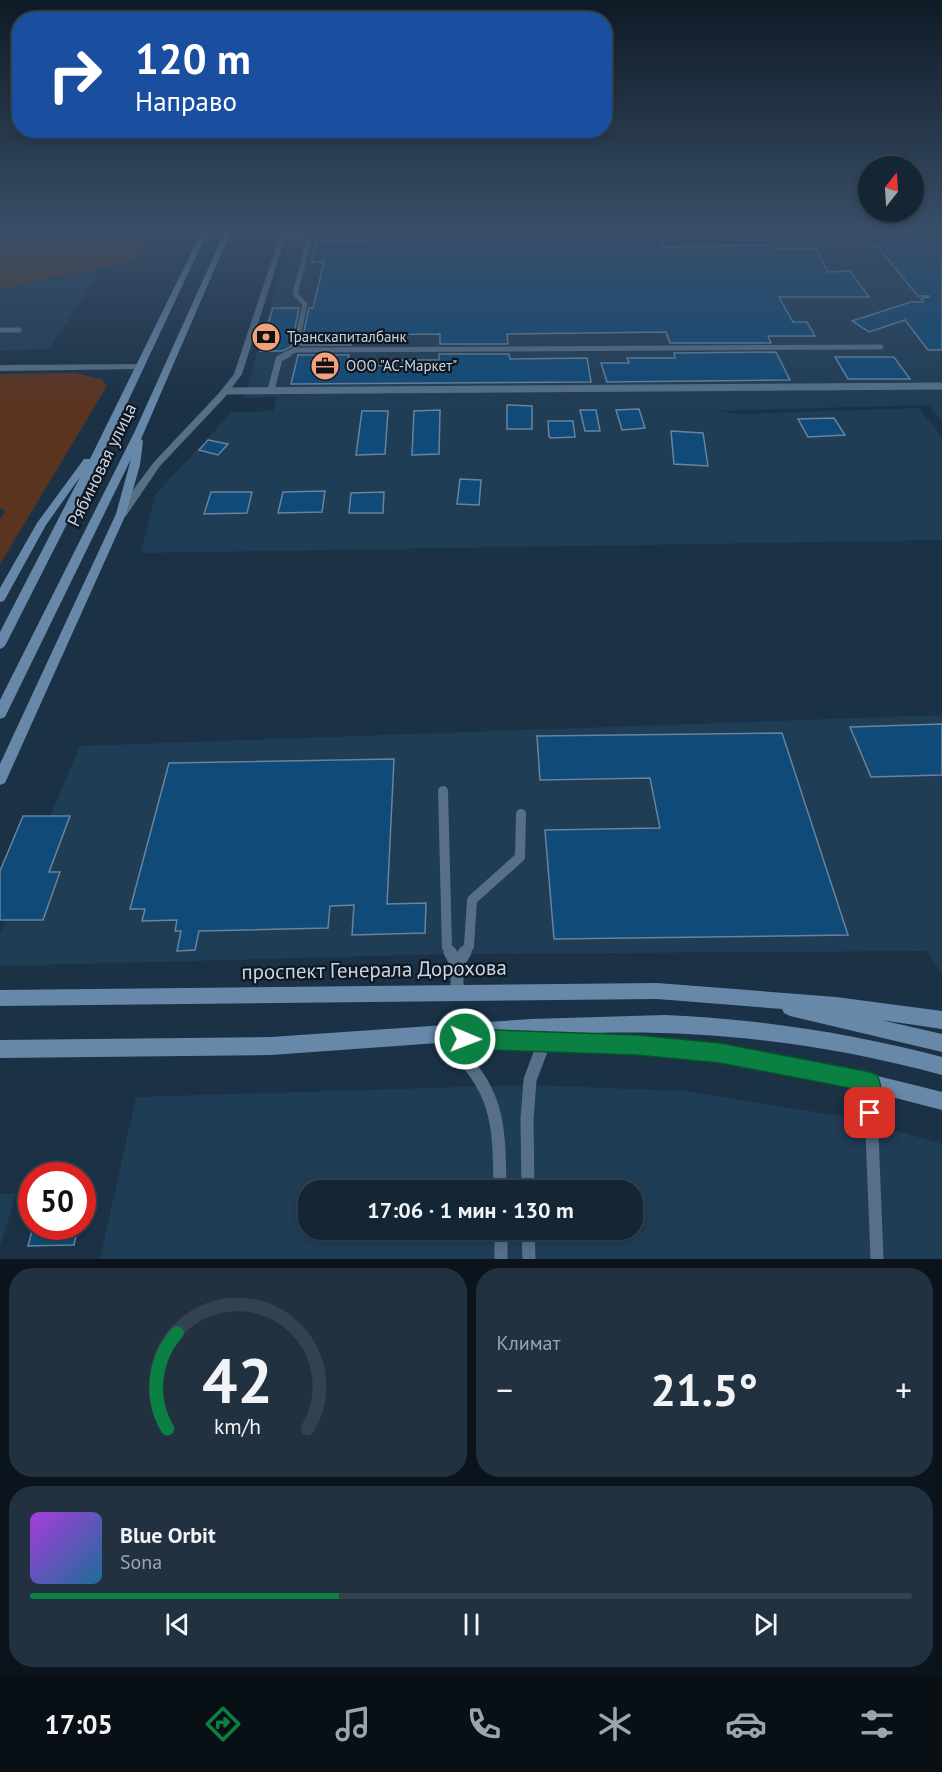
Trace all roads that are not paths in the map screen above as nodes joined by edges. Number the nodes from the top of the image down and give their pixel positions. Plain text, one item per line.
1 (178, 288) edge
2 (202, 288) edge
3 (266, 288) edge
4 (297, 288) edge
5 (0, 330) edge
6 (19, 330) dead end
7 (881, 347) dead end
8 (295, 350) junction
9 (140, 367) junction
10 (0, 368) edge
11 (942, 386) edge
12 (271, 390) junction
13 (226, 391) junction
14 (140, 431) junction
15 (108, 433) junction
16 (121, 514) junction
17 (0, 598) edge
18 (0, 644) edge
19 (1, 711) edge
20 (0, 779) edge
21 (443, 791) dead end
22 (521, 814) dead end
23 (457, 965) junction
24 (456, 991) junction
25 (748, 997) junction
26 (0, 998) edge
27 (942, 1020) edge
28 (395, 1038) junction
29 (445, 1038) junction
30 (545, 1040) junction
31 (942, 1043) edge
32 (0, 1048) edge
33 (942, 1066) edge
34 (870, 1082) junction
35 (942, 1101) edge
36 (500, 1180) edge
37 (528, 1180) edge
38 (501, 1240) edge
39 (528, 1240) edge
40 (501, 1259) edge
41 (529, 1259) edge
42 (877, 1259) edge

1 - 9 main road, Рябиновая улица
2 - 14 main road, Рябиновая улица
3 - 13 street
4 - 8 lane
5 - 6 lane
7 - 8 lane
8 - 12 lane
9 - 10 street
9 - 15 main road, Рябиновая улица
11 - 12 lane
12 - 13 lane
13 - 16 street
14 - 16 main road
14 - 19 main road, Рябиновая улица
15 - 17 main road
15 - 18 main road, Рябиновая улица
16 - 20 main road
21 - 23 lane
22 - 23 lane
23 - 24 lane
24 - 25 main road, проспект Генерала Дорохова
24 - 26 main road, проспект Генерала Дорохова
25 - 27 main road, проспект Генерала Дорохова
25 - 31 main road, проспект Генерала Дорохова
28 - 29 main road
28 - 32 main road
28 - 33 main road
29 - 30 main road
29 - 36 lane
30 - 34 main road
30 - 37 lane
34 - 35 main road
34 - 42 lane
38 - 40 lane
39 - 41 lane

